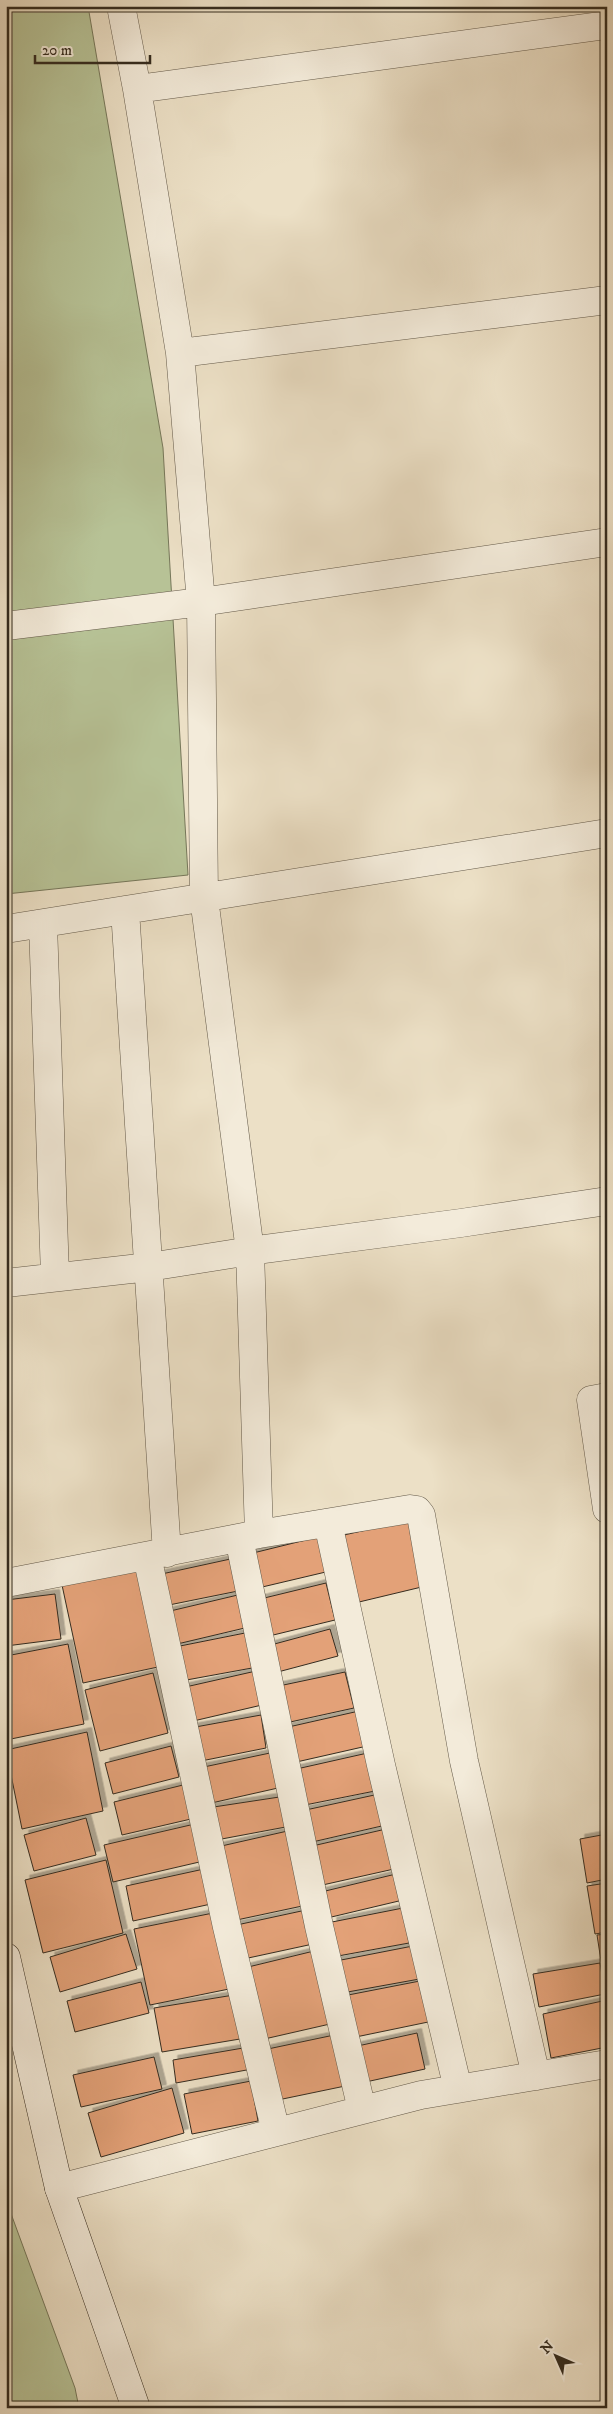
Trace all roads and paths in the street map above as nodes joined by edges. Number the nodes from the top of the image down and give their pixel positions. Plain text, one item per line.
1 (121, 6) edge
2 (607, 25) edge
3 (137, 89) junction
4 (607, 300) edge
5 (180, 353) junction
6 (607, 542) edge
7 (201, 602) junction
8 (6, 626) edge
9 (607, 833) edge
10 (204, 898) junction
11 (125, 910) junction
12 (42, 924) junction
13 (6, 930) edge
14 (607, 1201) edge
15 (250, 1251) junction
16 (149, 1267) junction
17 (55, 1276) junction
18 (6, 1282) edge
19 (607, 1397) edge
20 (607, 1509) edge
21 (328, 1523) junction
22 (249, 1536) junction
23 (157, 1554) junction
24 (6, 1582) edge
25 (6, 1957) edge
26 (607, 2064) edge
27 (536, 2076) junction
28 (458, 2089) junction
29 (362, 2110) junction
30 (276, 2132) junction
31 (59, 2188) junction
32 (136, 2408) edge

1 - 3 street
2 - 3 street
3 - 5 street
4 - 5 street
5 - 7 street
6 - 7 street
7 - 8 street
7 - 10 street
9 - 10 street
10 - 11 street
10 - 15 street
11 - 12 street
11 - 16 street
12 - 13 street
12 - 17 street
14 - 15 street
15 - 16 street
15 - 22 street
16 - 17 street
16 - 23 street
17 - 18 street
19 - 20 street
21 - 22 street
21 - 27 street
21 - 28 street
22 - 23 street
22 - 29 street
23 - 24 street
23 - 30 street
25 - 31 street
26 - 27 street
27 - 28 street
28 - 29 street
29 - 30 street
30 - 31 street
31 - 32 street

